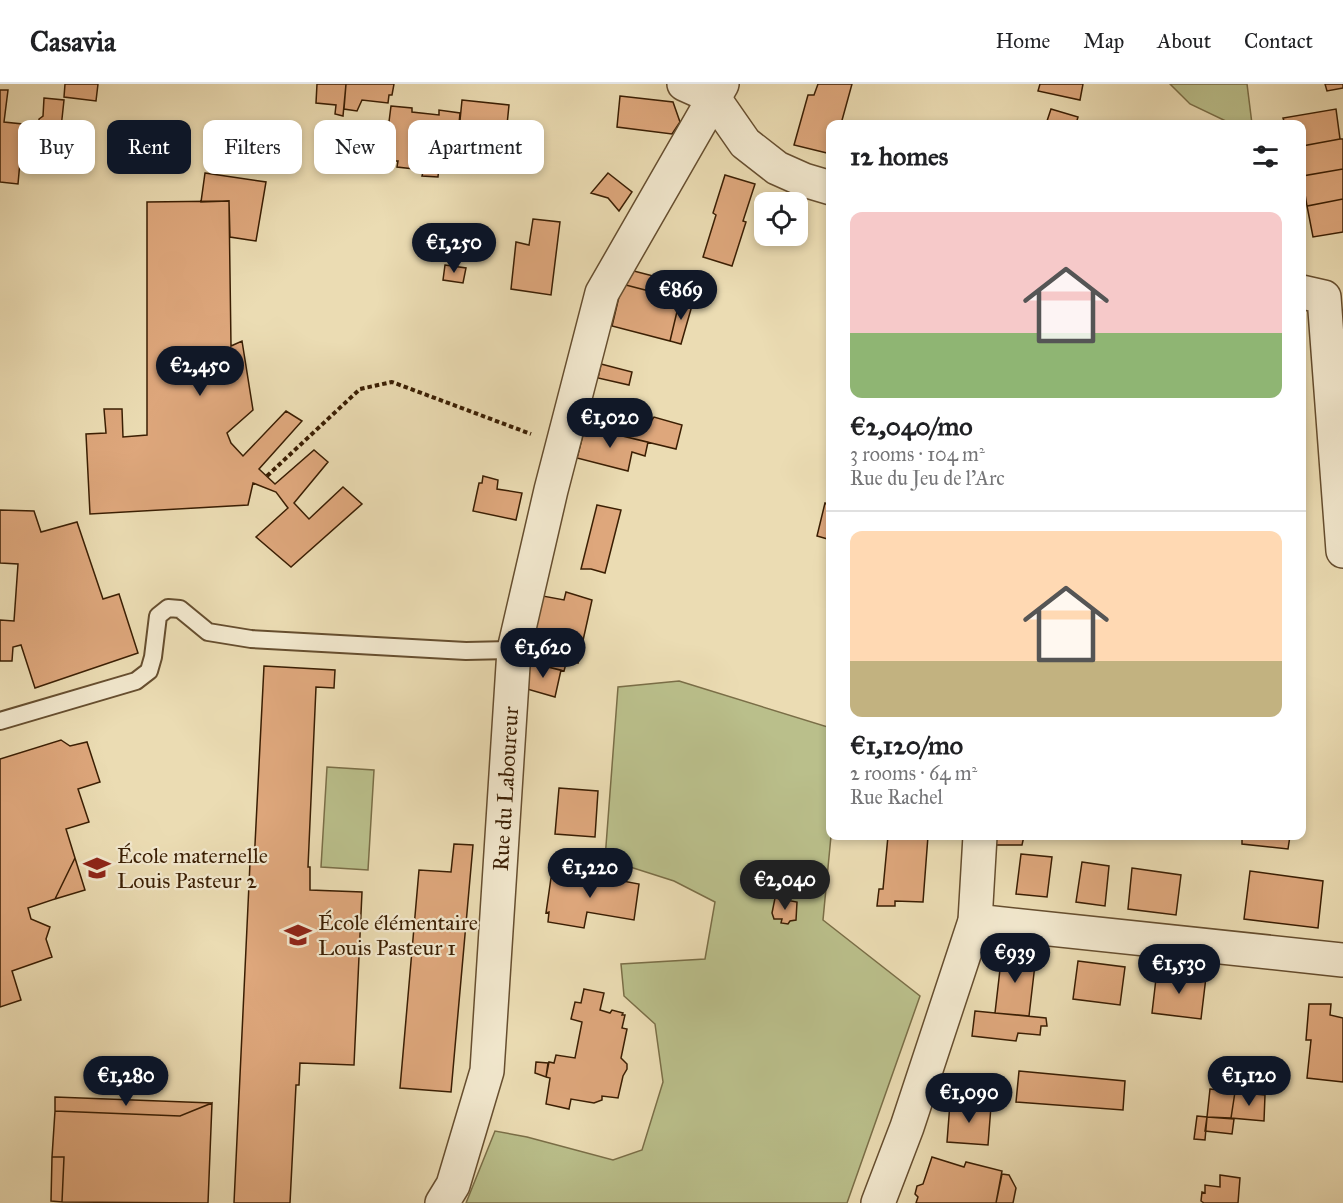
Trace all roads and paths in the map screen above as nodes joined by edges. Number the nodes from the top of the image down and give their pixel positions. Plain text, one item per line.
1 (706, 88) edge
2 (826, 187) edge
3 (1313, 295) edge
4 (563, 444) junction
5 (267, 476) dead end
6 (1343, 551) edge
7 (514, 651) junction
8 (0, 721) edge
9 (980, 840) edge
10 (975, 921) junction
11 (1343, 960) edge
12 (442, 1203) edge
13 (878, 1203) edge

1 - 2 street
1 - 4 street, Rue du Laboureur
3 - 6 street
4 - 5 path
4 - 7 street, Rue du Laboureur
7 - 8 lane
7 - 12 street, Rue du Laboureur
9 - 10 street
10 - 11 street
10 - 13 street

